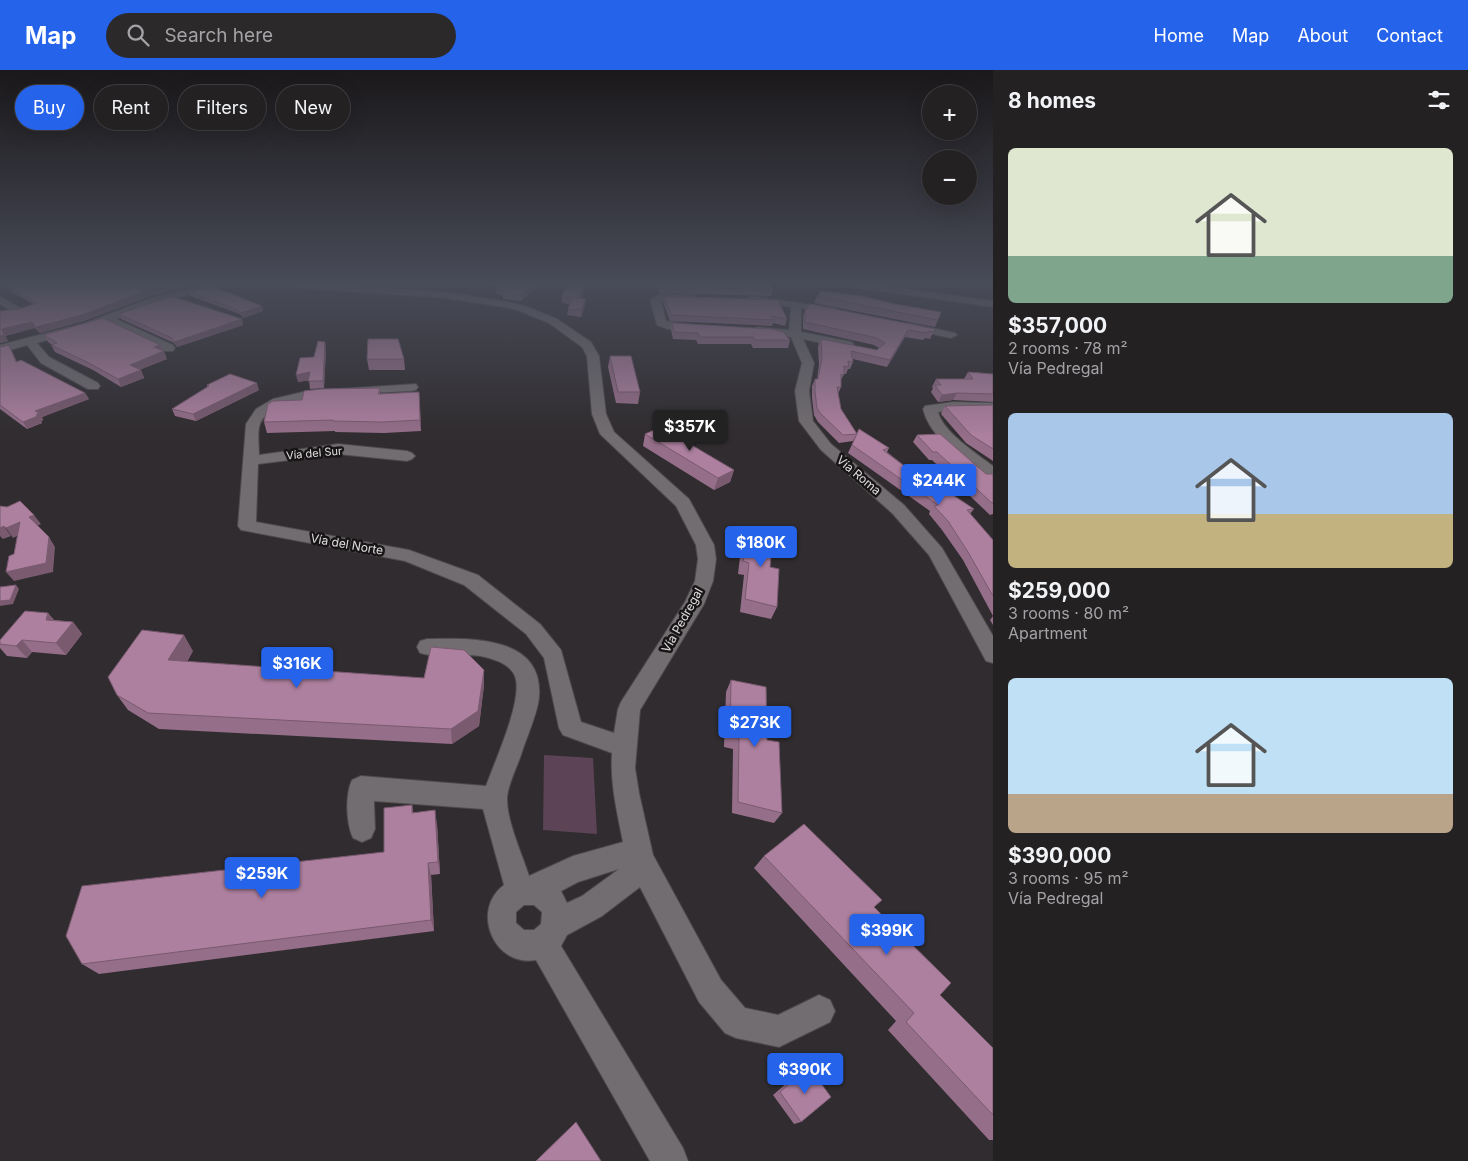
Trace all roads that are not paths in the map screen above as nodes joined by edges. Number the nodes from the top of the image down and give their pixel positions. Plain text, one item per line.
1 (54, 335) edge
2 (141, 335) edge
3 (572, 335) edge
4 (795, 335) edge
5 (799, 335) edge
6 (30, 342) junction
7 (856, 347) edge
8 (169, 348) dead end
9 (0, 349) edge
10 (93, 386) dead end
11 (411, 387) dead end
12 (993, 408) edge
13 (407, 456) dead end
14 (252, 460) junction
15 (993, 474) edge
16 (427, 647) dead end
17 (993, 655) edge
18 (624, 747) junction
19 (494, 798) junction
20 (362, 829) dead end
21 (640, 859) junction
22 (527, 891) junction
23 (549, 934) junction
24 (819, 1011) dead end
25 (670, 1161) edge

1 - 6 street
2 - 8 street
3 - 18 street, Vía Pedregal
4 - 17 street, Vía Roma
5 - 7 street
6 - 9 street
6 - 10 street
11 - 14 street, Vía del Norte
12 - 15 street
13 - 14 street, Vía del Sur
14 - 18 street, Vía del Norte
16 - 19 street
18 - 21 street, Vía Pedregal
19 - 20 street
19 - 22 street
21 - 22 street
21 - 23 street
21 - 24 street, Vía Pedregal
22 - 23 street
22 - 23 street
23 - 25 street

